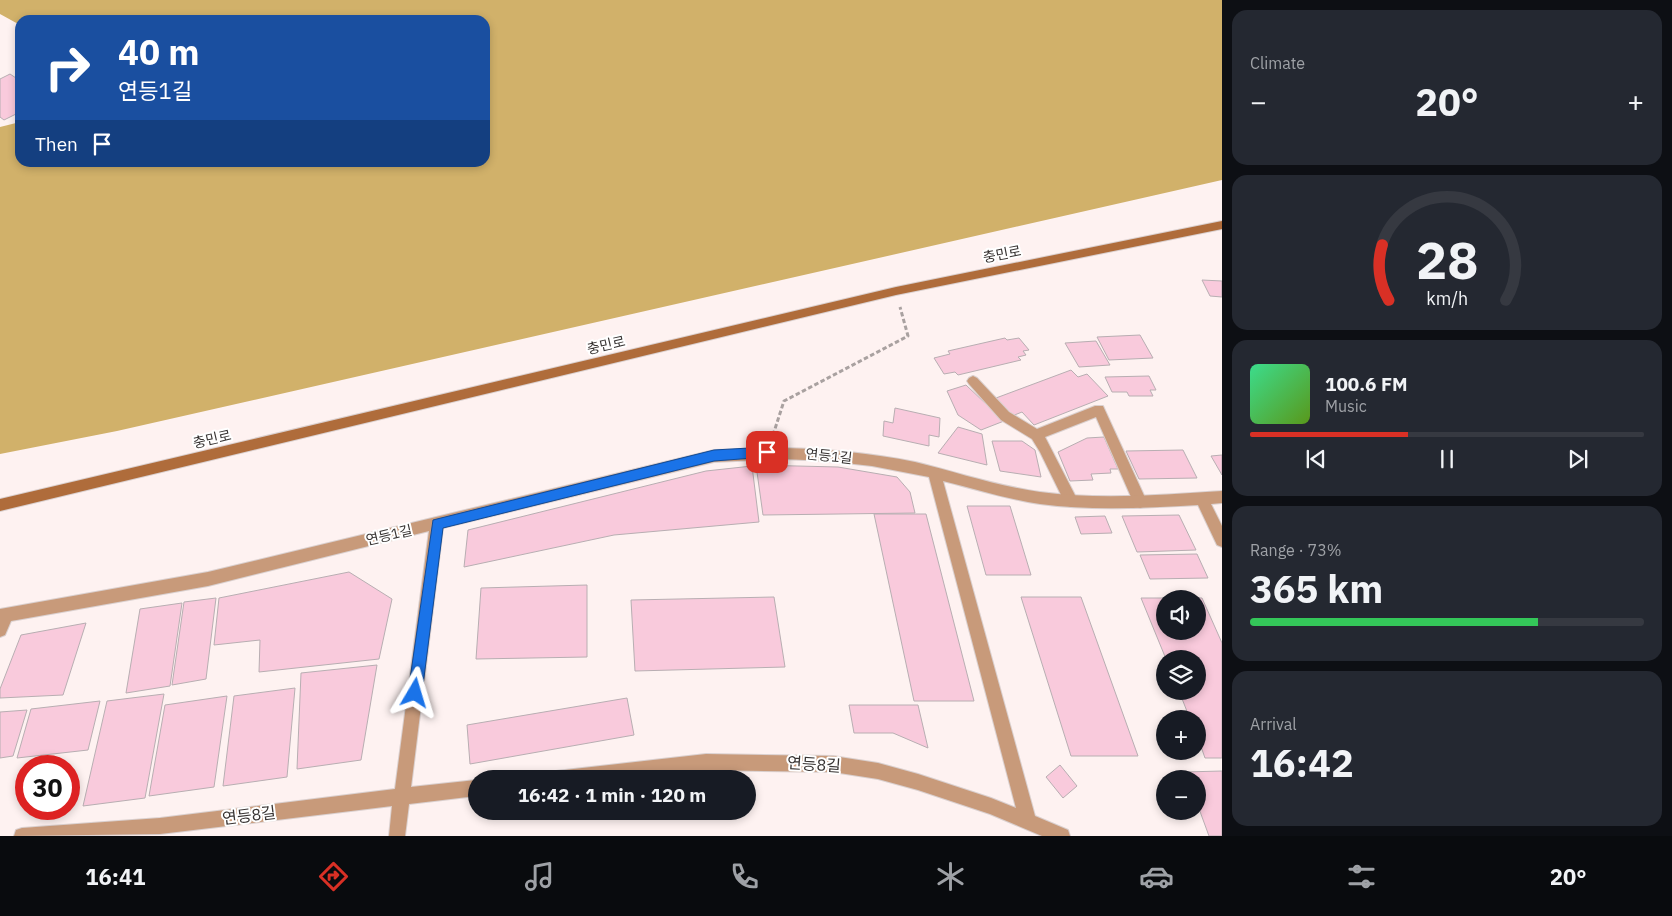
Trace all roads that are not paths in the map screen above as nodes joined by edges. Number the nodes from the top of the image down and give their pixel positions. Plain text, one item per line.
1 (1222, 224) edge
2 (973, 381) dead end
3 (1036, 435) junction
4 (934, 473) junction
5 (1222, 497) edge
6 (1202, 498) junction
7 (1072, 501) junction
8 (1140, 502) junction
9 (0, 505) edge
10 (437, 524) junction
11 (1222, 541) edge
12 (3, 615) edge
13 (0, 630) edge
14 (635, 770) edge
15 (468, 789) edge
16 (402, 796) junction
17 (1028, 821) junction
18 (22, 836) edge
19 (397, 836) edge
20 (1062, 836) edge

1 - 9 street, 충민로
2 - 3 street
3 - 7 street
3 - 8 street
4 - 7 street, 연등1길
4 - 10 street, 연등1길
4 - 17 street
5 - 6 street, 연등1길
6 - 8 street, 연등1길
6 - 11 street
7 - 8 street, 연등1길
10 - 12 street, 연등1길
10 - 16 street
12 - 13 street
14 - 17 street, 연등8길
15 - 16 street, 연등8길
16 - 18 street, 연등8길
16 - 19 street
17 - 20 street, 연등8길

